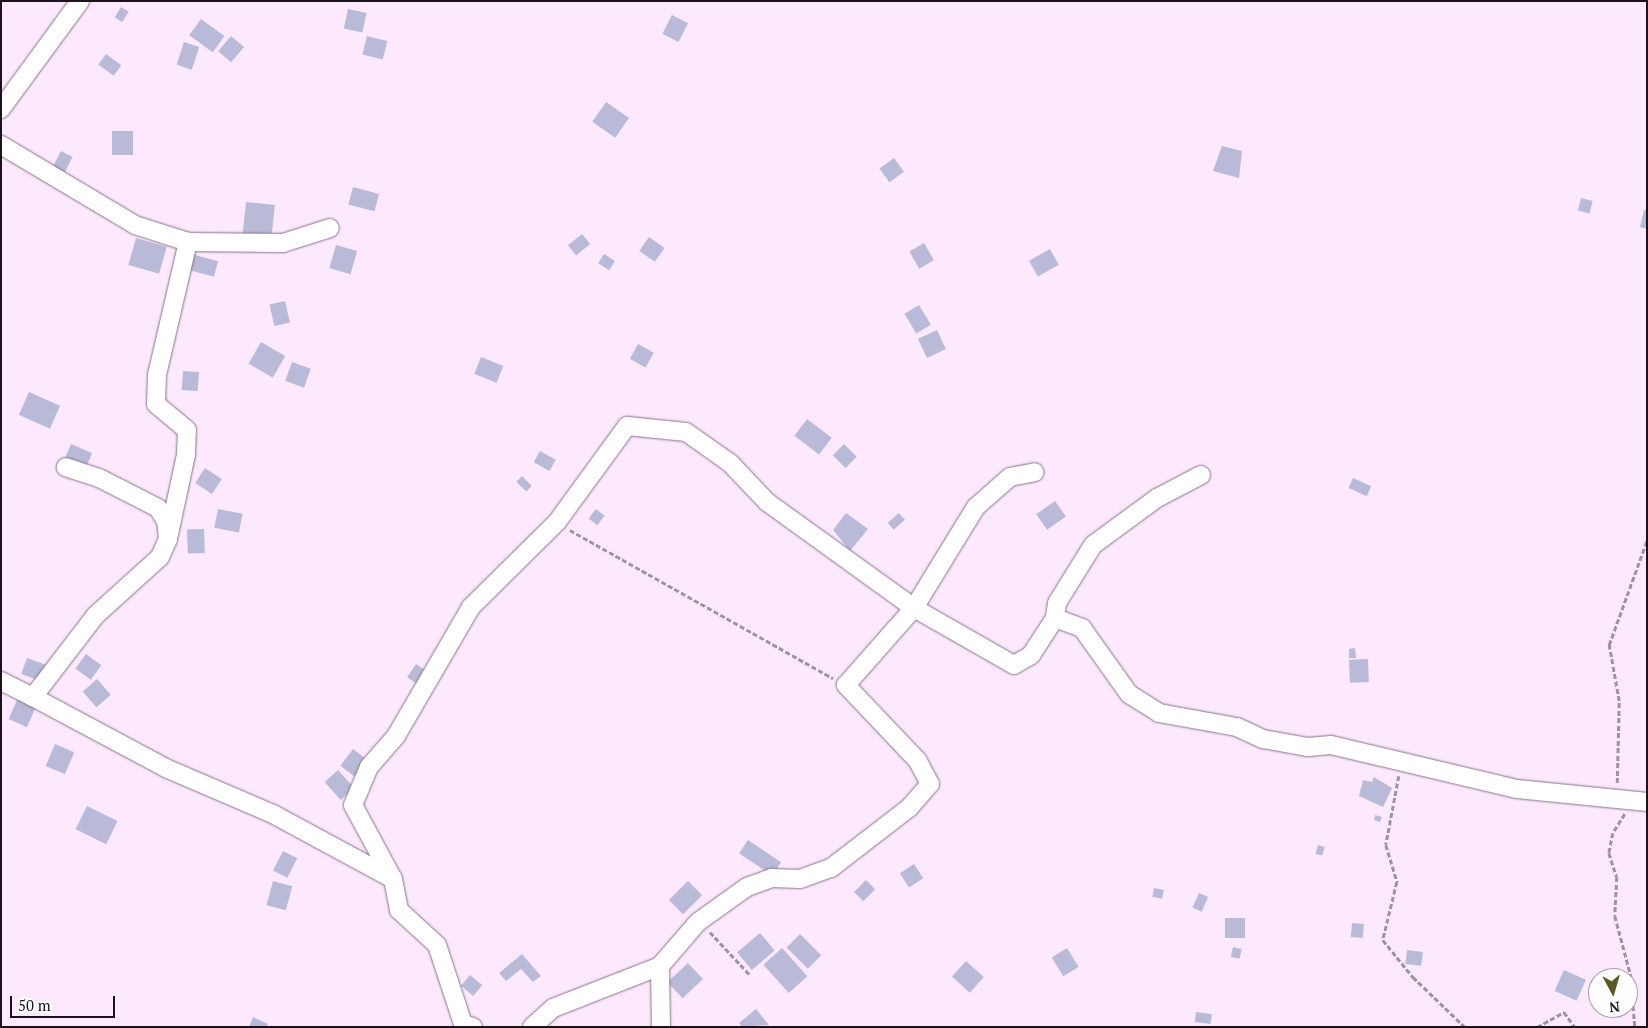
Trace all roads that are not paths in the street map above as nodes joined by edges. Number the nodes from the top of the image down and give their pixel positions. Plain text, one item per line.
1 (80, 1) edge
2 (1, 109) edge
3 (1, 145) edge
4 (330, 228) dead end
5 (188, 242) junction
6 (66, 467) dead end
7 (1035, 472) dead end
8 (1201, 475) dead end
9 (168, 539) junction
10 (914, 608) junction
11 (1055, 618) junction
12 (1, 681) edge
13 (33, 697) junction
14 (1647, 802) edge
15 (393, 879) junction
16 (660, 966) junction
17 (466, 1026) edge
18 (532, 1027) edge
19 (661, 1027) edge

1 - 2 street
3 - 5 street
4 - 5 street
5 - 9 street
6 - 9 street
7 - 10 street
8 - 11 street
9 - 13 street
10 - 11 street
10 - 15 street
10 - 16 street
11 - 14 street
12 - 13 street
13 - 15 street
15 - 17 street
16 - 18 street
16 - 19 street

